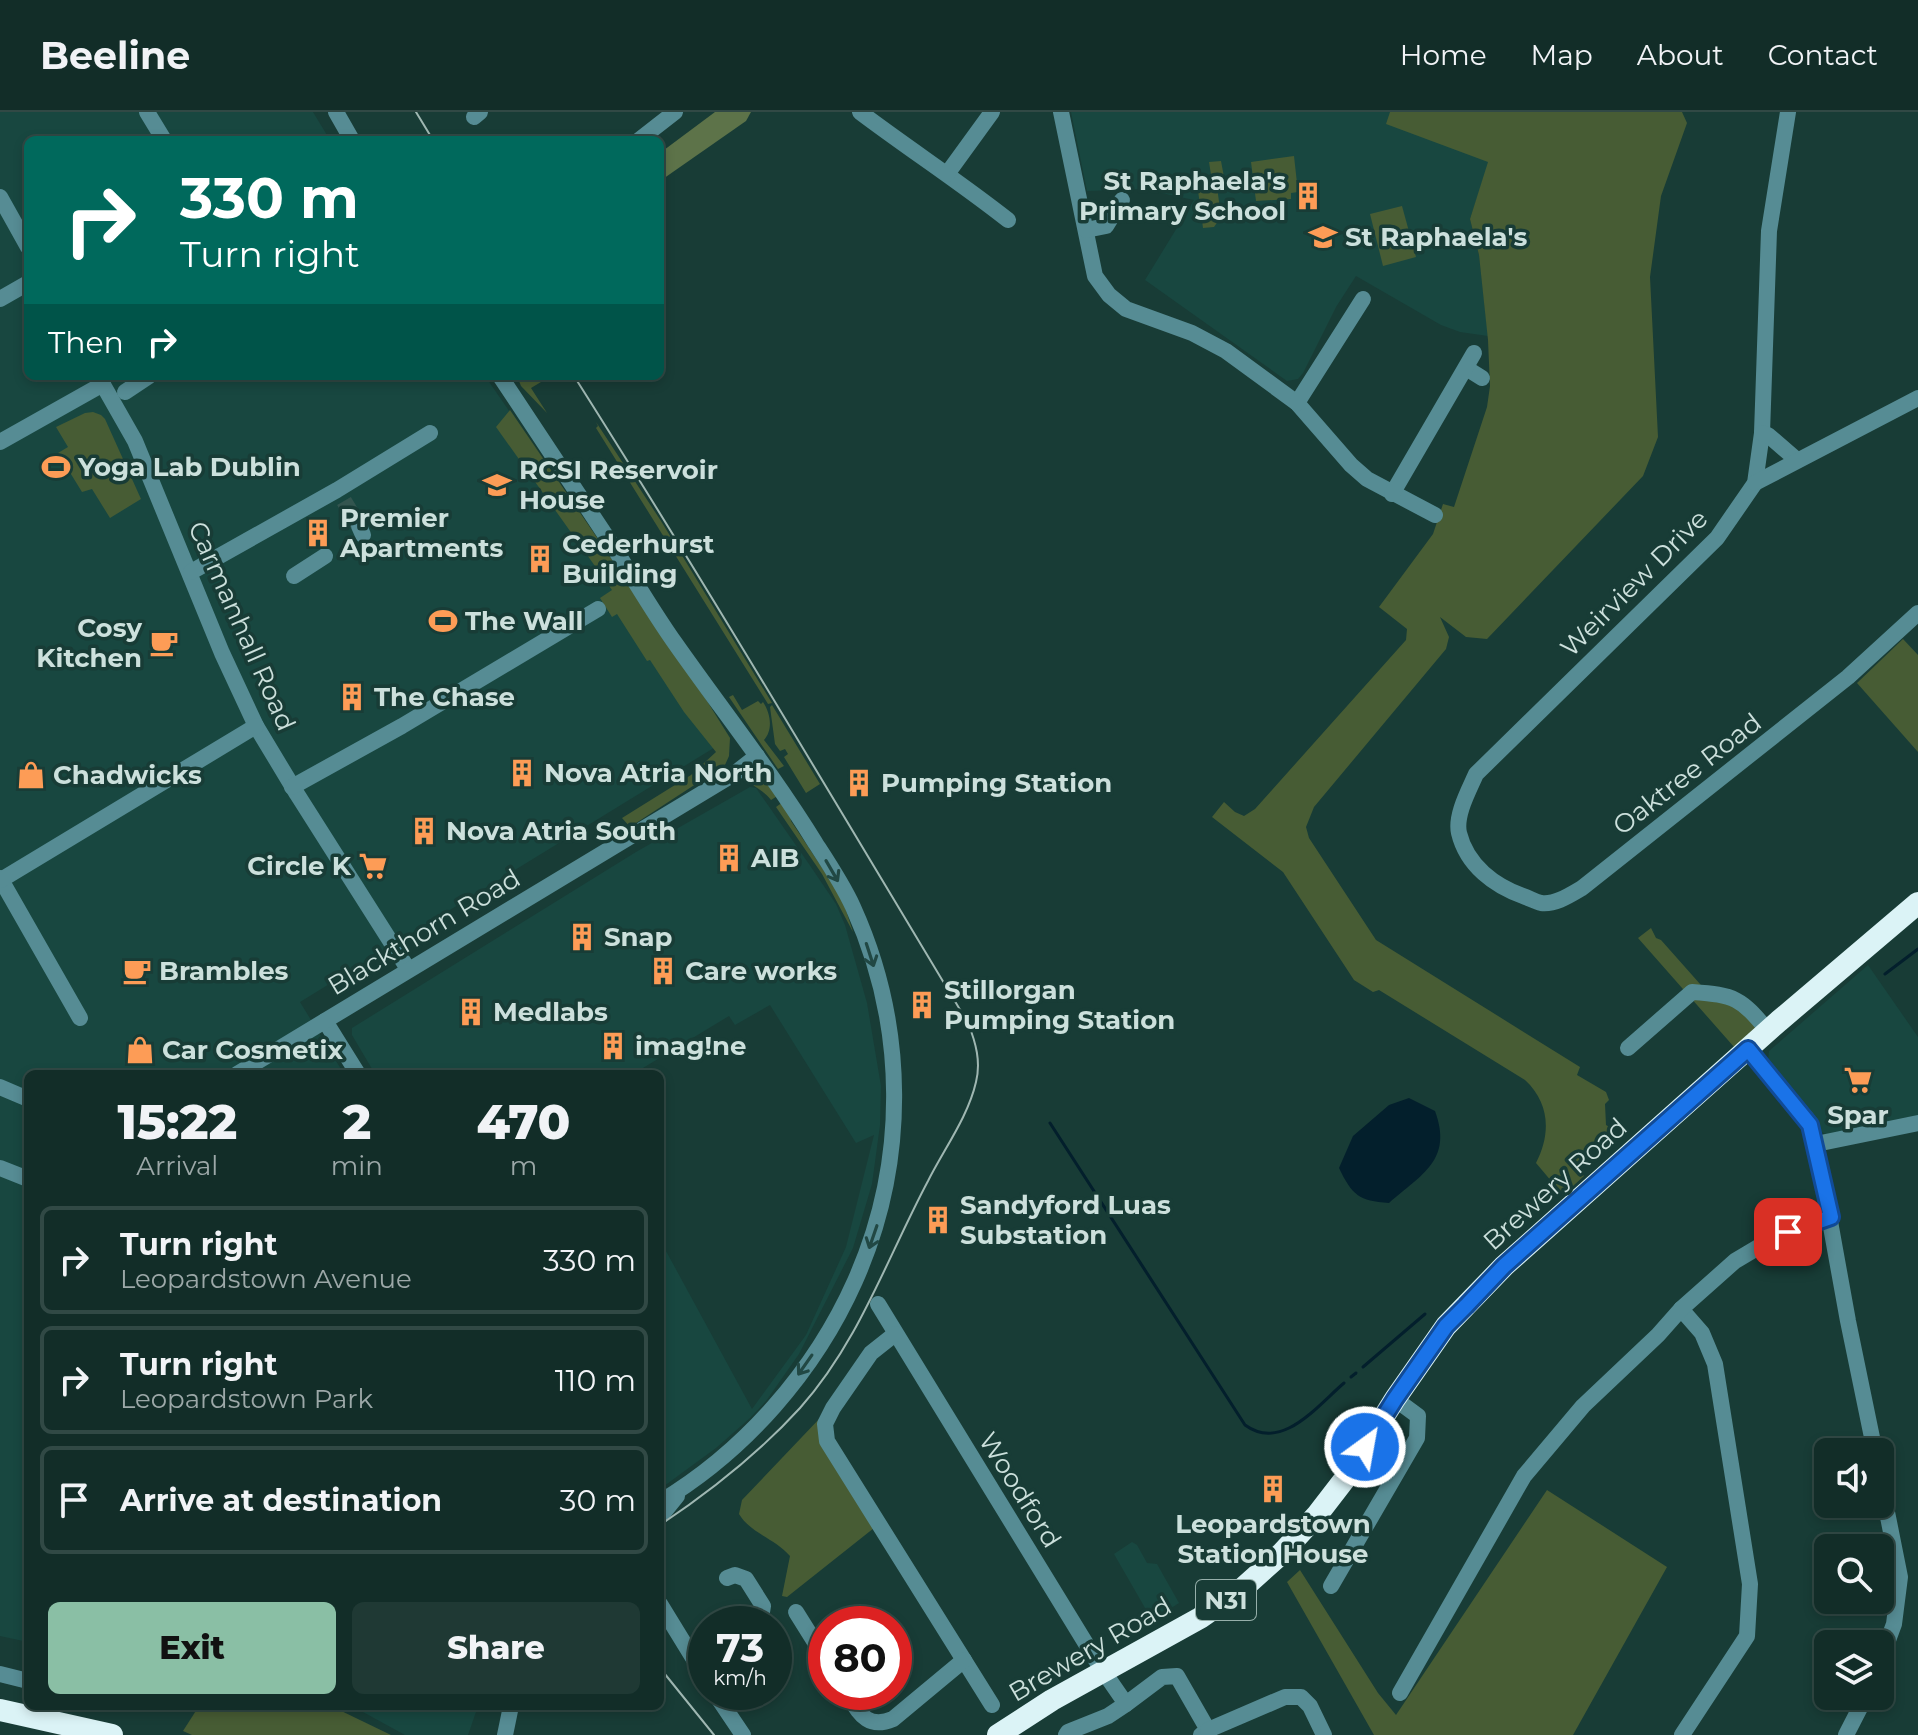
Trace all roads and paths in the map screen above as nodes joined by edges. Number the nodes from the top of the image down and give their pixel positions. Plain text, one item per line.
1 (147, 112) edge
2 (336, 112) edge
3 (675, 112) edge
4 (860, 112) edge
5 (1061, 112) edge
6 (1788, 112) edge
7 (988, 113) edge
8 (162, 136) edge
9 (350, 136) edge
10 (644, 136) edge
11 (947, 174) junction
12 (0, 197) edge
13 (1122, 200) dead end
14 (1008, 220) dead end
15 (1086, 230) junction
16 (24, 240) edge
17 (24, 285) edge
18 (0, 299) edge
19 (1363, 299) dead end
20 (1474, 353) dead end
21 (1466, 368) junction
22 (1482, 378) dead end
23 (101, 380) edge
24 (143, 380) edge
25 (503, 380) edge
26 (125, 392) dead end
27 (1918, 398) edge
28 (1297, 403) junction
29 (430, 433) dead end
30 (1762, 433) junction
31 (0, 442) edge
32 (1797, 460) junction
33 (1755, 483) junction
34 (1392, 494) junction
35 (1435, 514) dead end
36 (325, 556) dead end
37 (191, 572) junction
38 (294, 576) dead end
39 (598, 609) dead end
40 (1918, 613) edge
41 (256, 726) junction
42 (757, 756) junction
43 (292, 787) junction
44 (1472, 860) joint
45 (0, 879) edge
46 (1918, 903) edge
47 (408, 969) junction
48 (80, 1018) dead end
49 (325, 1021) junction
50 (1768, 1031) junction
51 (1628, 1048) dead end
52 (1748, 1049) junction
53 (244, 1070) edge
54 (356, 1070) edge
55 (0, 1087) edge
56 (24, 1097) edge
57 (1918, 1123) edge
58 (1816, 1144) junction
59 (0, 1168) edge
60 (24, 1177) edge
61 (1831, 1217) junction
62 (878, 1304) dead end
63 (1681, 1309) junction
64 (895, 1334) junction
65 (1395, 1399) junction
66 (1872, 1438) edge
67 (683, 1488) junction
68 (664, 1500) edge
69 (664, 1512) edge
70 (1888, 1518) edge
71 (1918, 1573) edge
72 (1900, 1577) junction
73 (727, 1578) dead end
74 (1331, 1586) dead end
75 (763, 1606) edge
76 (664, 1609) edge
77 (796, 1612) dead end
78 (1892, 1630) edge
79 (808, 1631) edge
80 (688, 1642) edge
81 (964, 1660) junction
82 (1104, 1672) junction
83 (0, 1674) edge
84 (24, 1680) edge
85 (1400, 1693) dead end
86 (912, 1703) edge
87 (1126, 1704) junction
88 (992, 1705) dead end
89 (0, 1710) edge
90 (510, 1710) edge
91 (726, 1710) edge
92 (859, 1710) edge
93 (904, 1710) edge
94 (1859, 1710) edge
95 (0, 1720) edge
96 (47, 1720) edge
97 (1205, 1733) edge
98 (112, 1735) edge
99 (505, 1735) edge
100 (743, 1735) edge
101 (998, 1735) edge
102 (1066, 1735) edge
103 (1324, 1735) edge
104 (1682, 1735) edge
105 (1846, 1735) edge

1 - 8 street
2 - 9 street
3 - 10 street
4 - 11 street
5 - 15 street
6 - 30 street, Weirview Drive
7 - 11 street
11 - 14 street
12 - 16 street
13 - 15 street
15 - 28 street
17 - 18 street
19 - 28 street
20 - 21 street
21 - 22 street
21 - 34 street
23 - 31 street
23 - 37 street, Carmanhall Road
24 - 26 street
25 - 42 street
27 - 32 street
28 - 34 street
29 - 37 street
30 - 32 street
30 - 33 street, Weirview Drive
32 - 33 street
33 - 44 street, Weirview Drive
34 - 35 street
36 - 38 street
37 - 41 street, Carmanhall Road
39 - 43 street
40 - 44 street, Oaktree Road
41 - 43 street, Carmanhall Road
41 - 45 street
42 - 47 street, Blackthorn Road
42 -> 67 street
43 - 47 street, Carmanhall Road
45 - 48 street
46 - 50 highway, Brewery Road / N31
47 - 49 street, Blackthorn Road
49 - 53 street, Blackthorn Road
49 - 54 street
50 - 51 street
50 - 52 highway, Brewery Road / N31
52 - 58 street
52 - 65 highway, Brewery Road / N31
55 - 56 street
57 - 58 street
58 - 61 street
59 - 60 street
61 - 63 street
61 - 66 street
62 - 64 street, Woodford
63 - 85 street
63 - 104 street
64 - 81 street
64 - 82 street, Woodford
65 - 74 street
65 - 82 highway, Brewery Road / N31
67 - 68 street
67 - 69 street
70 - 72 street
71 - 72 street
72 - 78 street
73 - 75 street
76 - 80 street
77 - 79 street
81 - 86 street
81 - 88 street
82 - 87 street
82 - 101 highway, Brewery Road / N31
83 - 84 street
87 - 97 street
87 - 102 street
89 - 96 highway
90 - 99 street
91 - 100 street
92 - 93 street
94 - 105 street
95 - 96 highway
96 - 98 highway
97 - 103 street

